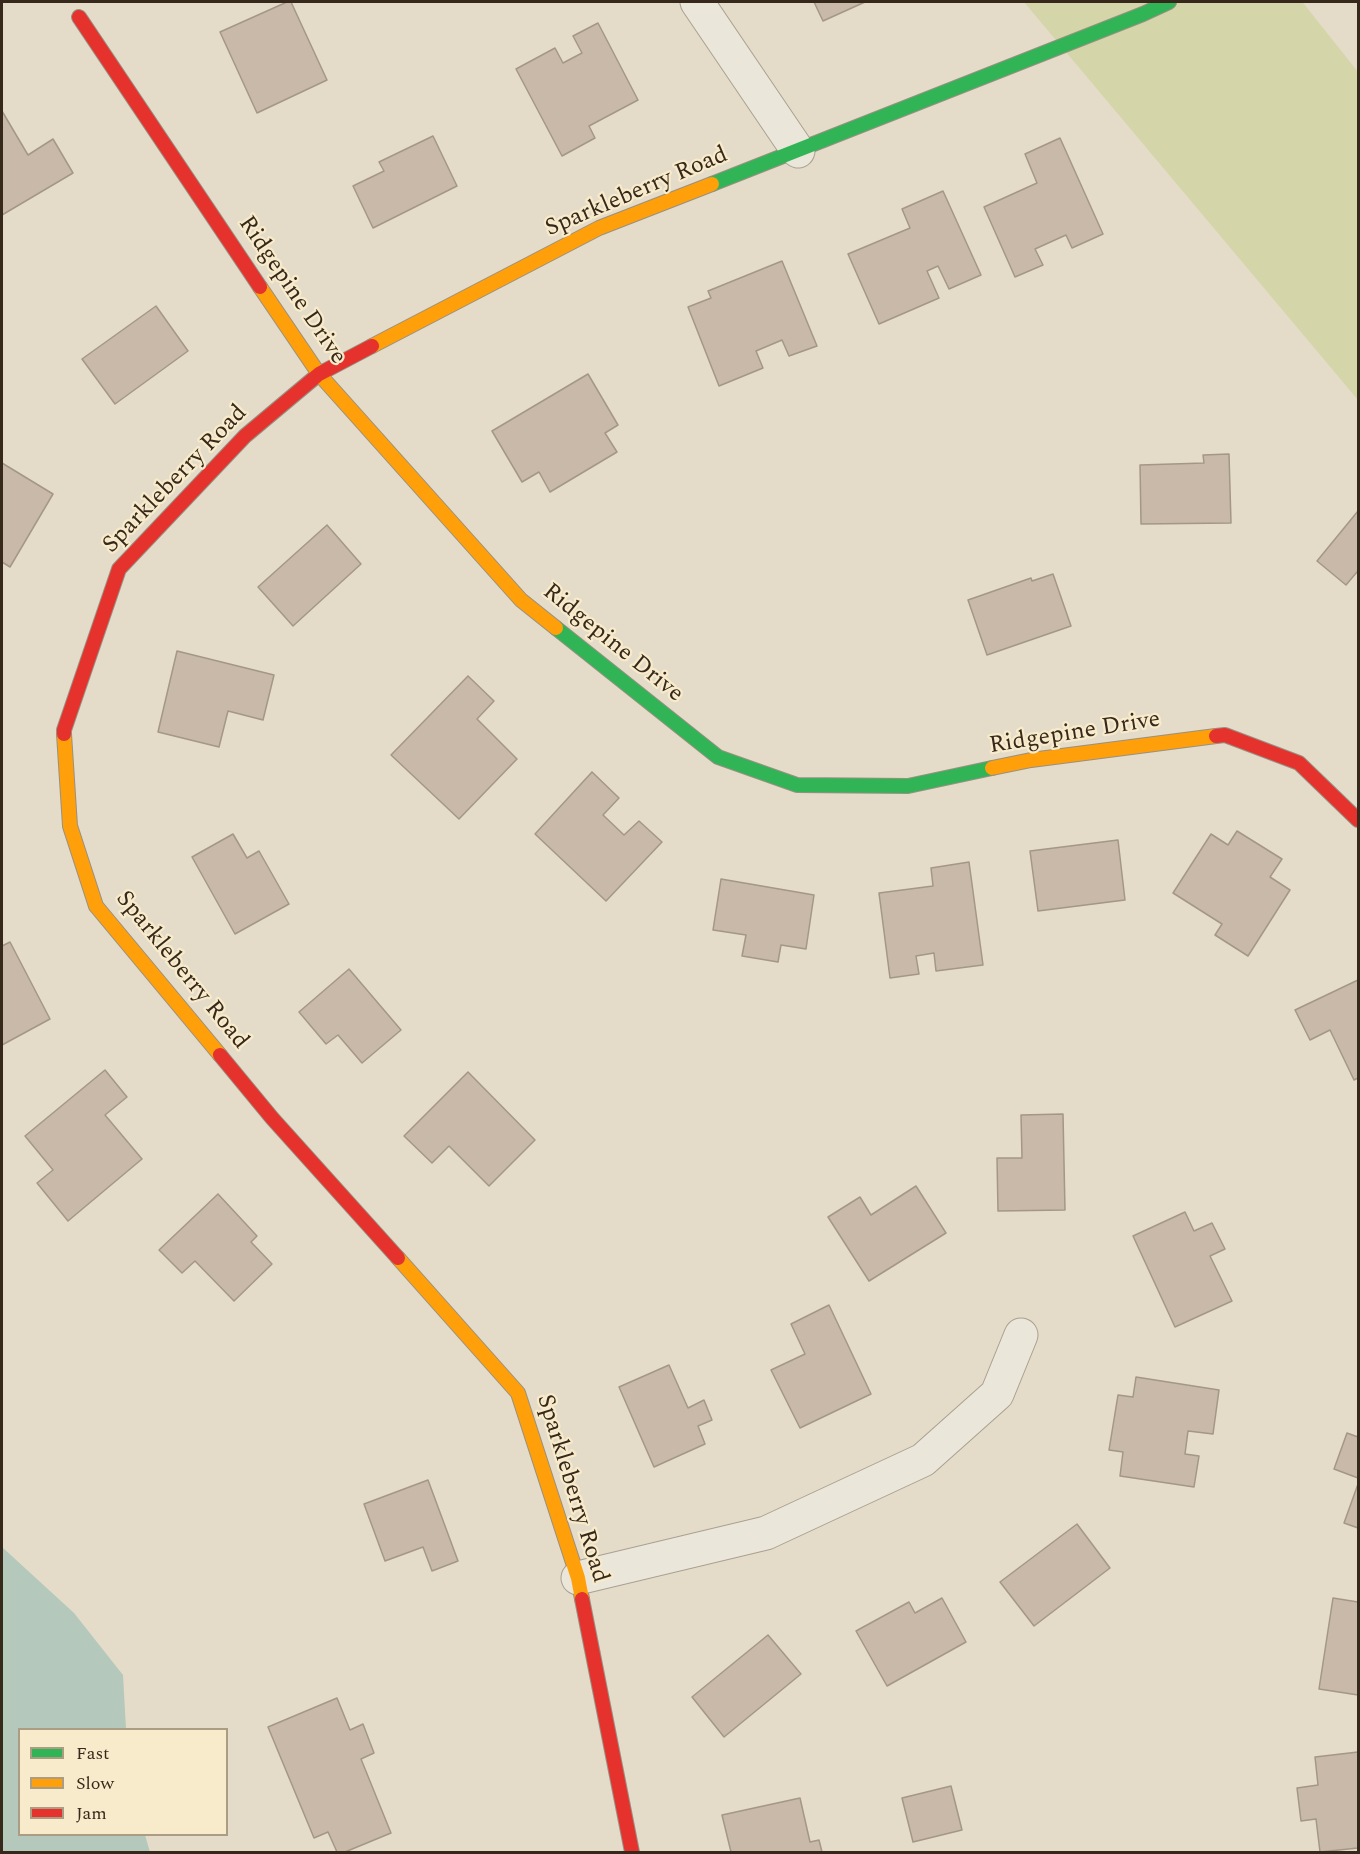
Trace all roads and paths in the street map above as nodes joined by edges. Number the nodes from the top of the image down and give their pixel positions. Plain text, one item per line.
1 (697, 2) edge
2 (1169, 2) edge
3 (79, 17) dead end
4 (798, 151) junction
5 (319, 374) junction
6 (1359, 820) edge
7 (1021, 1335) dead end
8 (578, 1578) junction
9 (632, 1852) edge

1 - 4 street
2 - 4 street, Sparkleberry Road
3 - 5 street, Ridgepine Drive
4 - 5 street, Sparkleberry Road
5 - 6 street, Ridgepine Drive
5 - 8 street, Sparkleberry Road
7 - 8 street
8 - 9 street, Sparkleberry Road

